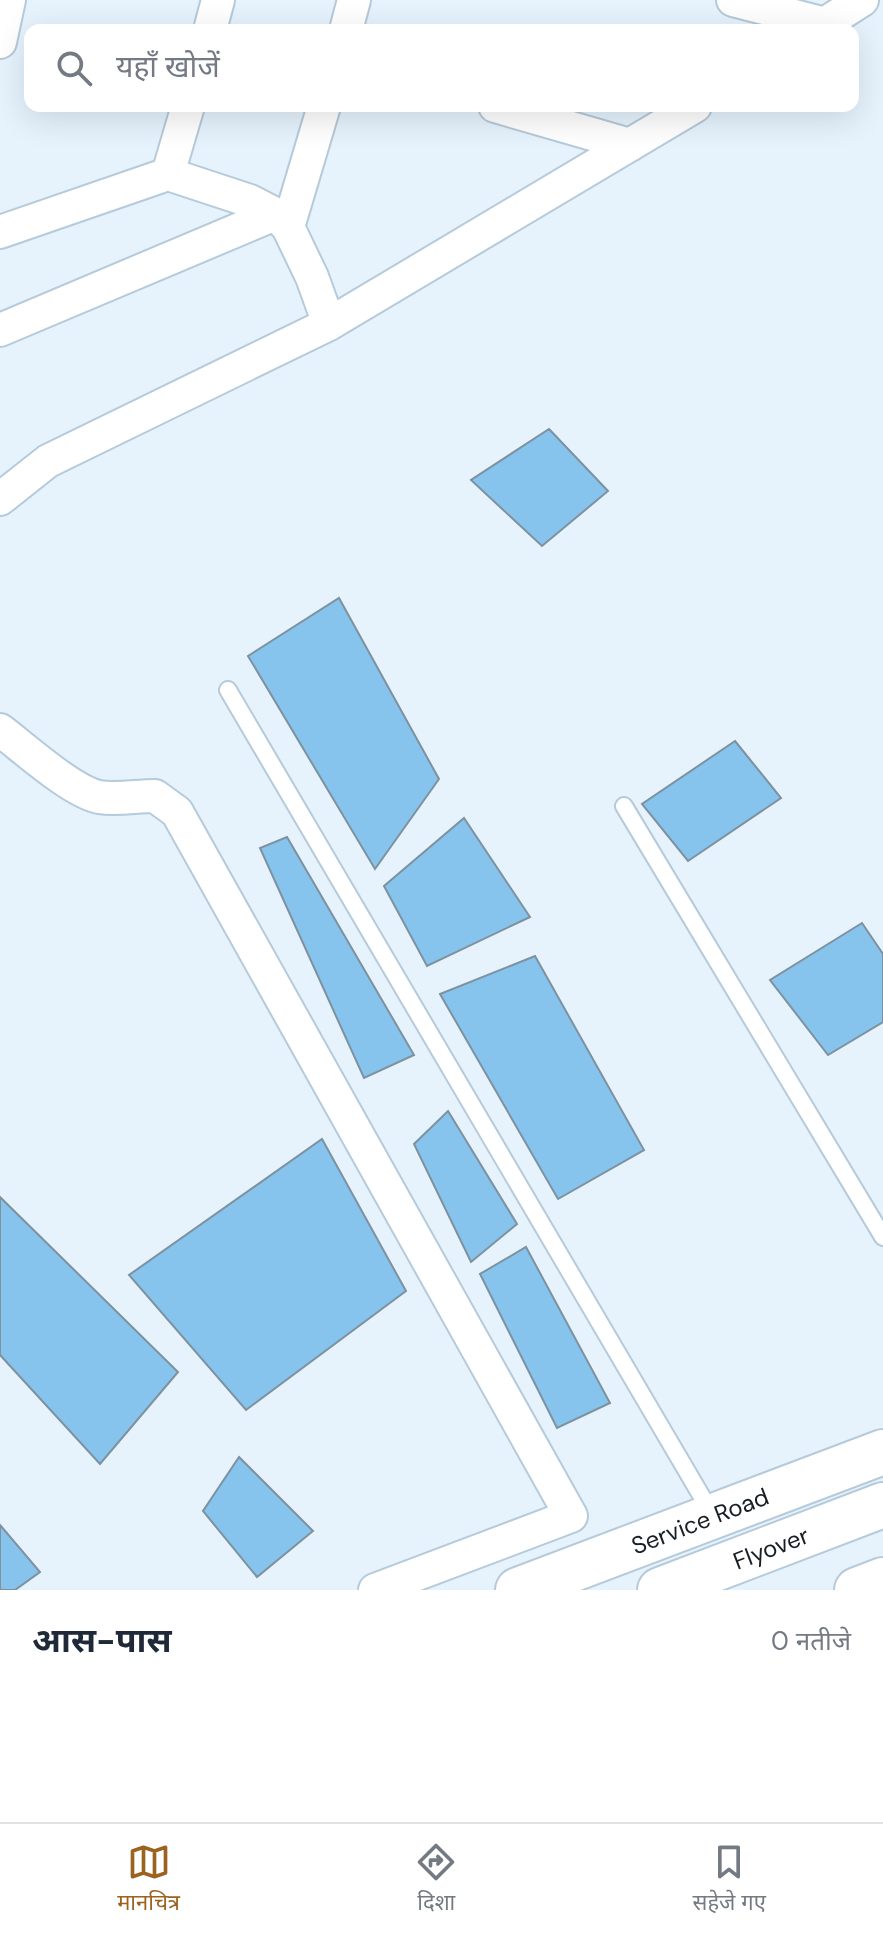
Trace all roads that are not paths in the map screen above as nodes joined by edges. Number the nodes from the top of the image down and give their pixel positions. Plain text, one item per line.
1 (9, 0) edge
2 (218, 0) edge
3 (354, 0) edge
4 (733, 0) edge
5 (862, 0) edge
6 (212, 24) edge
7 (348, 24) edge
8 (810, 24) edge
9 (825, 24) edge
10 (0, 42) edge
11 (186, 112) edge
12 (322, 112) edge
13 (516, 112) edge
14 (685, 112) edge
15 (630, 145) junction
16 (168, 174) junction
17 (282, 220) junction
18 (0, 232) edge
19 (329, 324) junction
20 (0, 330) edge
21 (0, 499) edge
22 (228, 690) dead end
23 (0, 730) edge
24 (624, 806) dead end
25 (883, 1237) edge
26 (883, 1452) edge
27 (883, 1505) edge
28 (713, 1515) junction
29 (571, 1516) junction
30 (593, 1562) junction
31 (883, 1580) edge
32 (375, 1590) edge
33 (518, 1590) edge
34 (660, 1590) edge
35 (857, 1590) edge

1 - 10 street
2 - 6 street
3 - 7 street
4 - 8 street
5 - 9 street
11 - 16 street
12 - 17 street
13 - 15 street
14 - 15 street
15 - 19 street
16 - 17 street
16 - 18 street
17 - 19 street
17 - 20 street
19 - 21 street
22 - 28 lane
23 - 29 street
24 - 25 lane
26 - 28 main road, Service Road
27 - 34 main road, Flyover
28 - 30 main road, Service Road
29 - 30 street
29 - 32 street
30 - 33 main road, Service Road
31 - 35 main road

